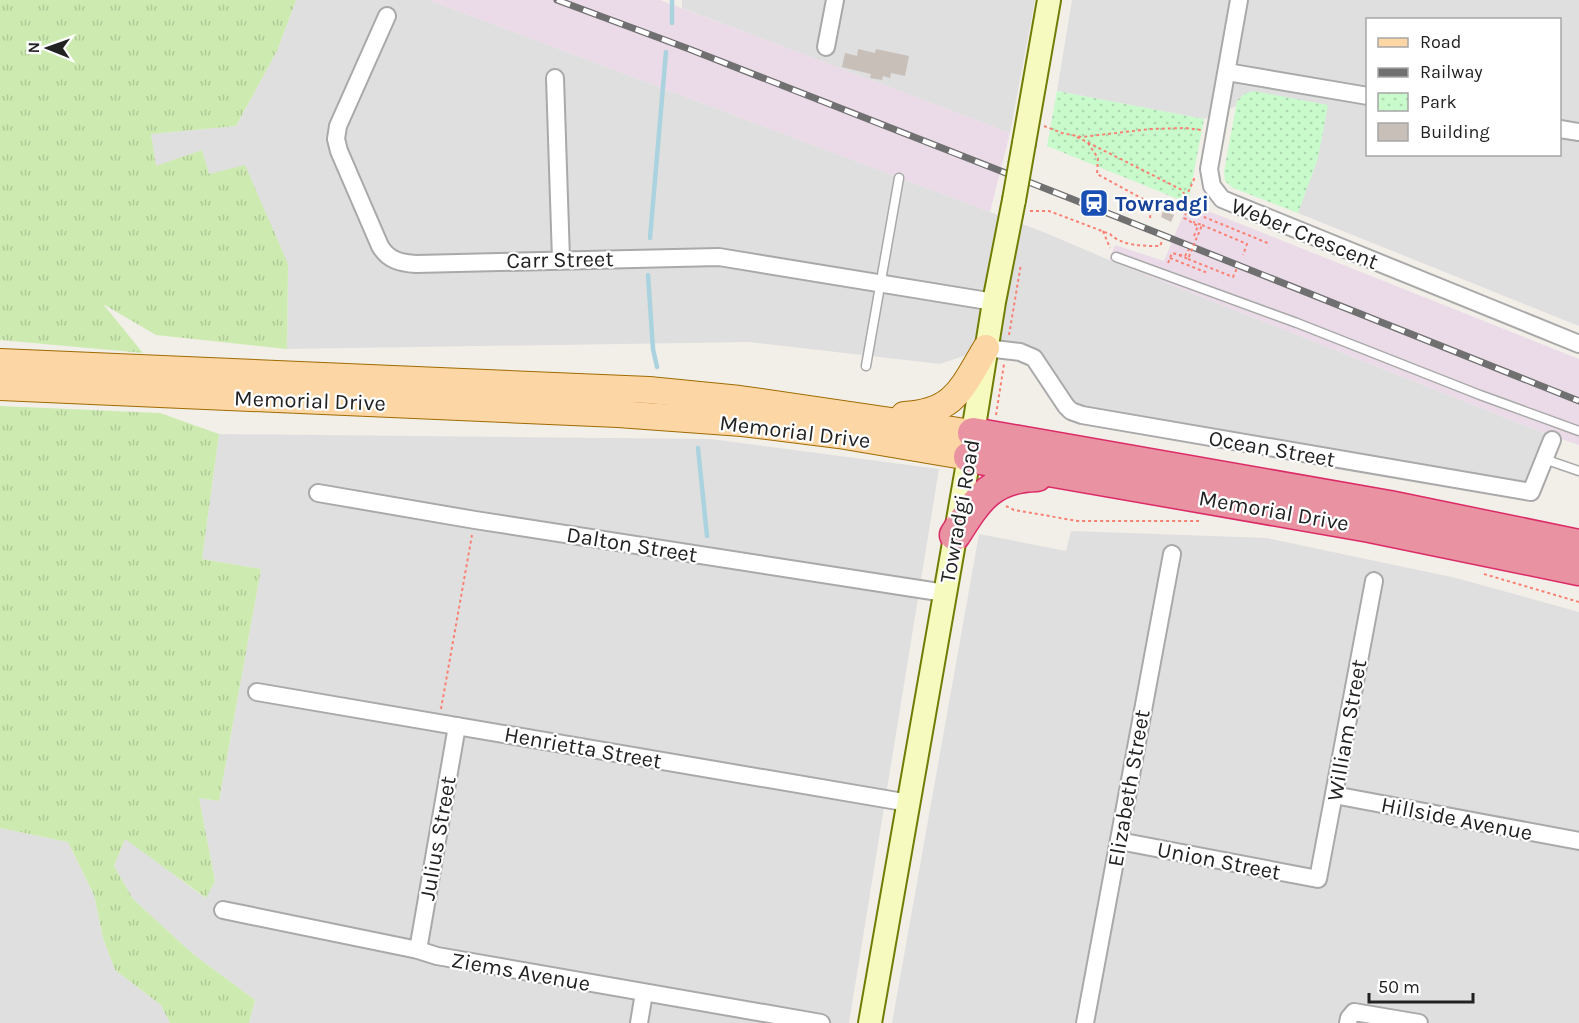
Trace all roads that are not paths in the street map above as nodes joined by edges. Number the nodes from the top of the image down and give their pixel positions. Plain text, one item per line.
1 (835, 0) edge
2 (1049, 0) edge
3 (1239, 0) edge
4 (387, 16) dead end
5 (826, 47) dead end
6 (1227, 72) junction
7 (555, 78) dead end
8 (1366, 96) edge
9 (1561, 129) edge
10 (1579, 132) edge
11 (899, 178) dead end
12 (1116, 257) dead end
13 (561, 259) junction
14 (880, 283) junction
15 (994, 302) junction
16 (1579, 344) edge
17 (996, 349) junction
18 (0, 362) edge
19 (866, 366) dead end
20 (0, 387) edge
21 (858, 415) junction
22 (1579, 431) edge
23 (980, 437) junction
24 (1552, 440) dead end
25 (1544, 459) junction
26 (1579, 471) edge
27 (1079, 476) junction
28 (318, 493) dead end
29 (955, 535) junction
30 (1579, 545) edge
31 (1172, 554) dead end
32 (1579, 570) edge
33 (1374, 581) dead end
34 (945, 593) junction
35 (256, 692) dead end
36 (457, 726) junction
37 (1334, 795) junction
38 (909, 803) junction
39 (1119, 841) junction
40 (1579, 841) edge
41 (1318, 879) joint
42 (223, 909) dead end
43 (418, 950) junction
44 (644, 993) junction
45 (1351, 1018) edge
46 (639, 1023) edge
47 (821, 1023) edge
48 (870, 1023) edge
49 (1085, 1023) edge
50 (1419, 1023) edge

1 - 5 street
2 - 15 main road, Towradgi Road, bridge
3 - 6 street, Weber Crescent
4 - 13 street, Carr Street
6 - 8 street
6 - 16 street, Weber Crescent
7 - 13 street
9 - 10 street
11 - 14 lane
12 - 22 lane
13 - 14 street, Carr Street
14 - 15 street, Carr Street
14 - 19 lane
15 - 17 main road, Towradgi Road
17 - 21 main road
17 - 23 main road, Towradgi Road
17 - 25 street, Ocean Street
18 - 21 main road, Memorial Drive
20 - 23 main road, Memorial Drive
21 - 23 main road, Memorial Drive
23 - 27 highway, Memorial Drive
23 - 29 main road, Towradgi Road
23 - 30 highway, Memorial Drive
24 - 25 street, Ocean Street
25 - 26 lane
27 - 29 highway
27 - 32 highway, Memorial Drive
28 - 34 street, Dalton Street
29 - 34 main road, Towradgi Road
31 - 39 street, Elizabeth Street
33 - 37 street, William Street
34 - 38 main road, Towradgi Road
35 - 36 street, Henrietta Street
36 - 38 street, Henrietta Street
36 - 43 street, Julius Street
37 - 40 street, Hillside Avenue
37 - 41 street, William Street
38 - 48 main road, Towradgi Road
39 - 41 street, Union Street
39 - 49 street, Elizabeth Street
42 - 43 street, Ziems Avenue
43 - 44 street, Ziems Avenue
44 - 46 street
44 - 47 street, Ziems Avenue
45 - 50 street

